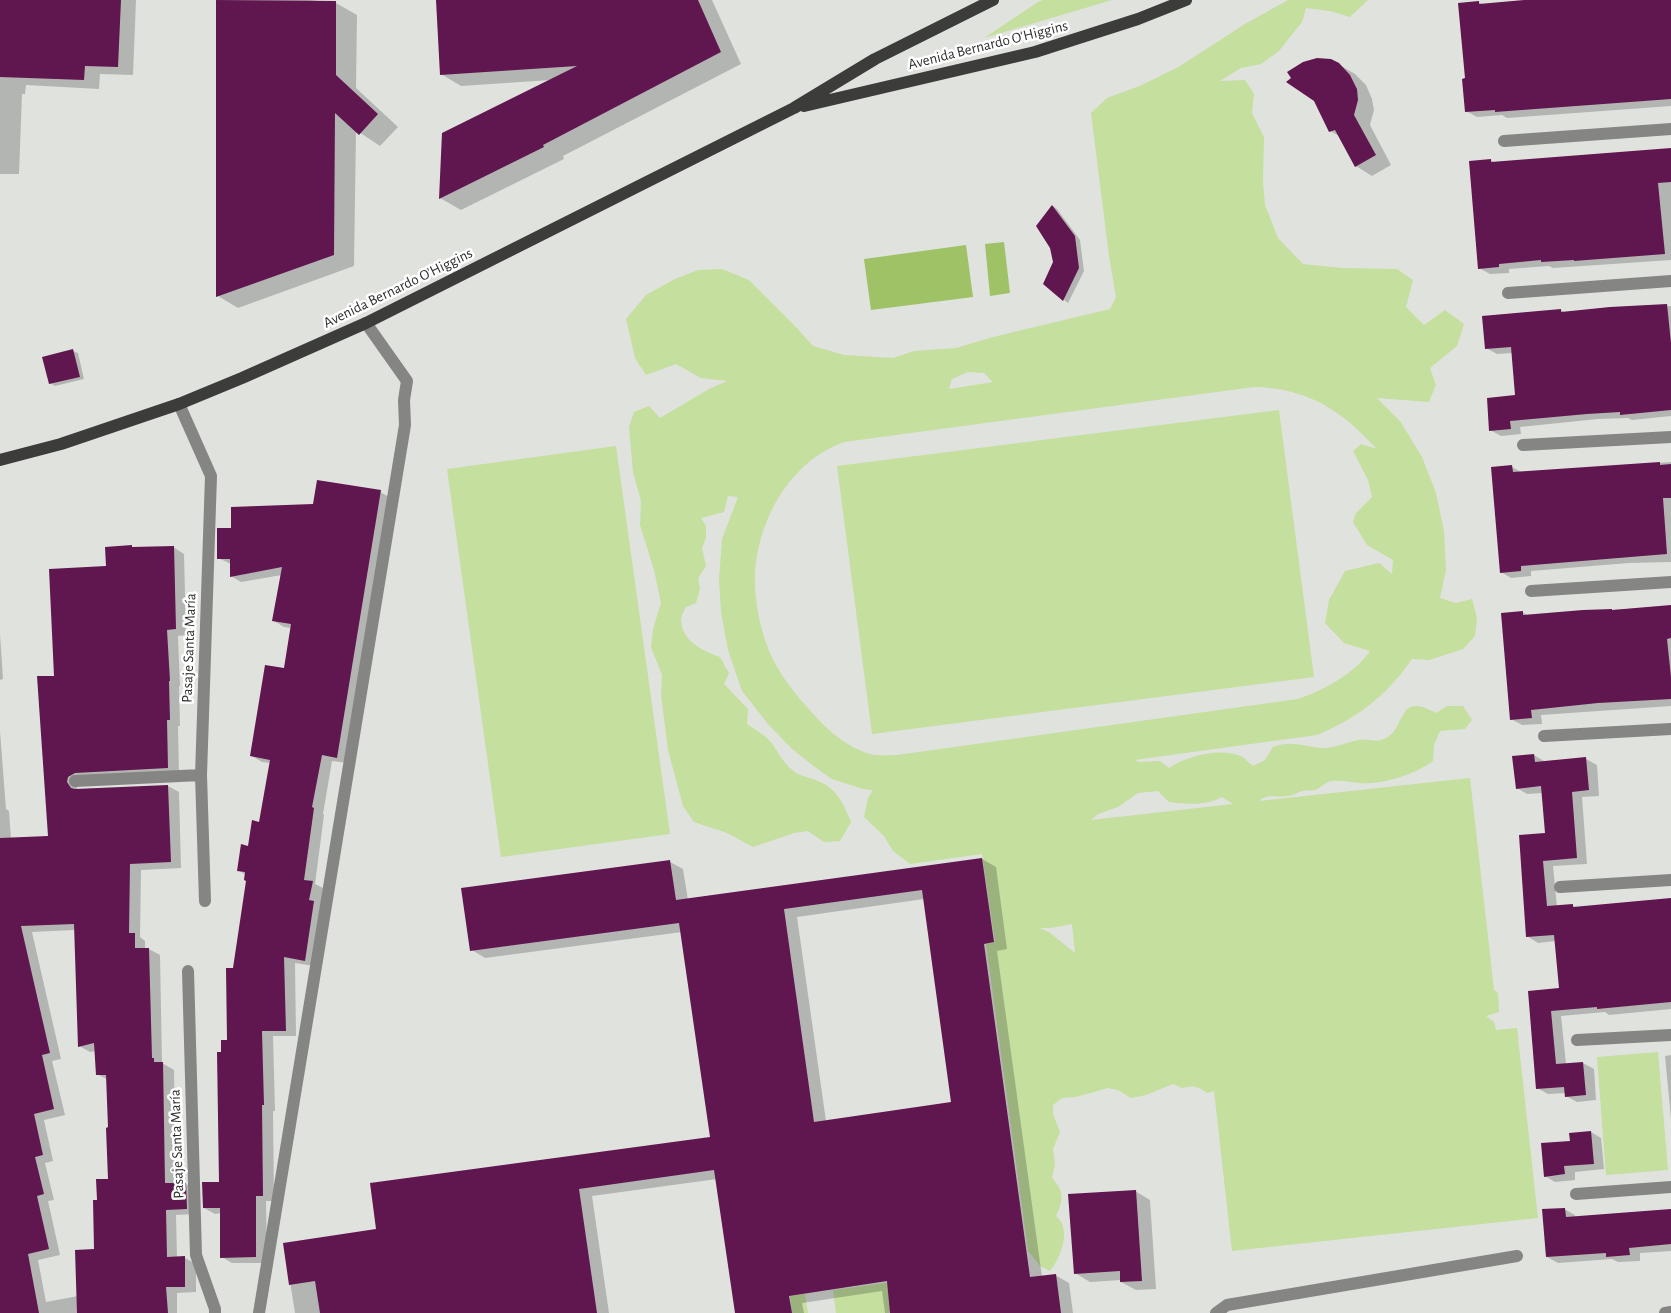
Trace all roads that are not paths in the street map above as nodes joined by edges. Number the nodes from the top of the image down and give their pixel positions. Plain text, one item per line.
1 (993, 0) edge
2 (1186, 0) edge
3 (794, 108) junction
4 (1671, 129) edge
5 (1504, 141) dead end
6 (1671, 281) edge
7 (1508, 293) dead end
8 (366, 323) junction
9 (179, 404) junction
10 (1671, 437) edge
11 (1523, 445) dead end
12 (0, 460) edge
13 (1671, 582) edge
14 (1531, 591) dead end
15 (1671, 729) edge
16 (1544, 736) dead end
17 (201, 776) junction
18 (75, 781) dead end
19 (1671, 880) edge
20 (1560, 887) dead end
21 (205, 901) dead end
22 (188, 971) dead end
23 (1671, 1035) edge
24 (1578, 1040) dead end
25 (1671, 1187) edge
26 (1576, 1194) dead end
27 (1517, 1256) dead end
28 (1671, 1312) edge
29 (215, 1313) edge
30 (259, 1313) edge
31 (1216, 1313) edge
32 (1665, 1313) edge

1 - 3 main road, Avenida Bernardo O'Higgins
2 - 3 main road, Avenida Bernardo O'Higgins
3 - 8 main road, Avenida Bernardo O'Higgins
4 - 5 street
6 - 7 street
8 - 9 main road, Avenida Bernardo O'Higgins
8 - 30 street
9 - 12 main road, Avenida Bernardo O'Higgins
9 - 17 street, Pasaje Santa María
10 - 11 street
13 - 14 street
15 - 16 street
17 - 18 street
17 - 21 street, Pasaje Santa María
19 - 20 street
22 - 29 street, Pasaje Santa María
23 - 24 street
25 - 26 street
27 - 31 street
28 - 32 street

